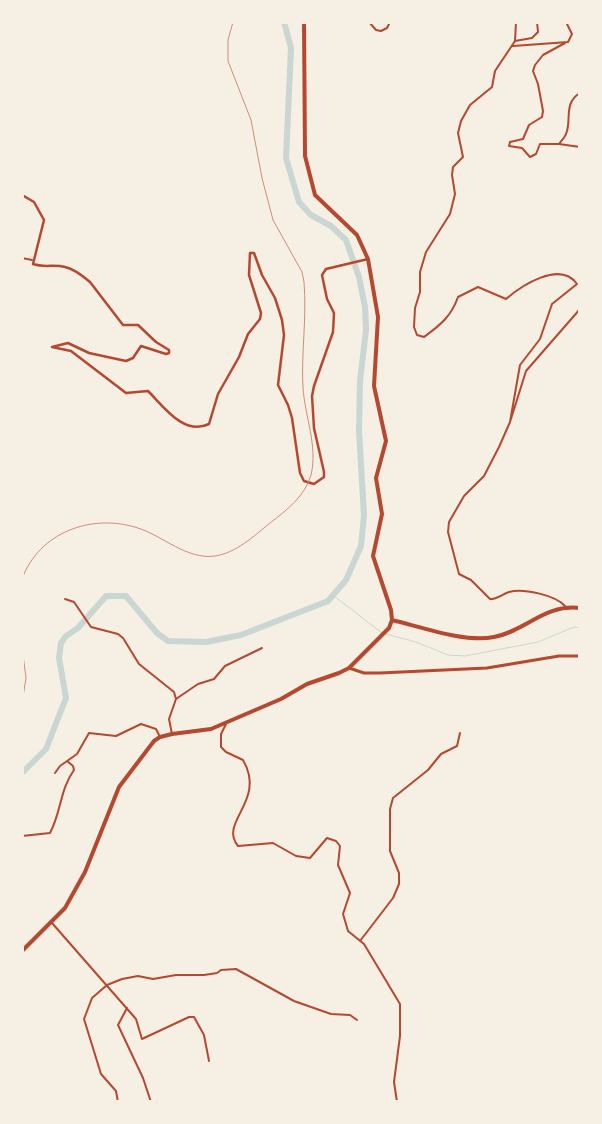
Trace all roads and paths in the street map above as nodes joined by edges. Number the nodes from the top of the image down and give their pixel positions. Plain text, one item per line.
1 (304, 22) edge
2 (369, 22) edge
3 (390, 22) edge
4 (516, 22) edge
5 (537, 22) edge
6 (566, 22) edge
7 (515, 41) junction
8 (565, 43) junction
9 (513, 46) junction
10 (580, 93) edge
11 (559, 144) junction
12 (580, 147) edge
13 (22, 195) edge
14 (22, 258) edge
15 (368, 258) junction
16 (32, 260) junction
17 (580, 308) edge
18 (510, 422) junction
19 (65, 599) dead end
20 (565, 606) junction
21 (580, 608) edge
22 (392, 620) junction
23 (262, 648) dead end
24 (580, 656) edge
25 (349, 668) junction
26 (176, 699) junction
27 (227, 722) junction
28 (460, 733) dead end
29 (172, 734) junction
30 (160, 736) junction
31 (67, 761) junction
32 (55, 772) dead end
33 (22, 836) edge
34 (52, 923) junction
35 (360, 941) junction
36 (22, 951) edge
37 (108, 985) junction
38 (127, 1008) junction
39 (357, 1020) dead end
40 (210, 1061) dead end
41 (22, 1082) edge
42 (22, 1090) edge
43 (118, 1102) edge
44 (151, 1102) edge
45 (397, 1102) edge

1 - 15 highway
2 - 3 street
4 - 7 street
5 - 7 street
6 - 8 street
7 - 9 street
8 - 9 street
8 - 11 street
9 - 18 street
10 - 11 street
11 - 12 street
13 - 16 street
14 - 16 street
15 - 16 street
15 - 22 highway
17 - 18 street
18 - 20 street
19 - 26 street
20 - 21 highway
20 - 22 highway
22 - 25 highway
23 - 26 street
24 - 25 main road
25 - 27 highway
26 - 29 street
27 - 29 highway
27 - 35 street
28 - 35 street
29 - 30 highway
30 - 31 street
30 - 34 highway
31 - 32 street
31 - 33 street
34 - 36 highway
34 - 37 street
35 - 45 street
37 - 38 street
37 - 39 street
37 - 43 street
38 - 40 street
38 - 44 street
41 - 42 street

